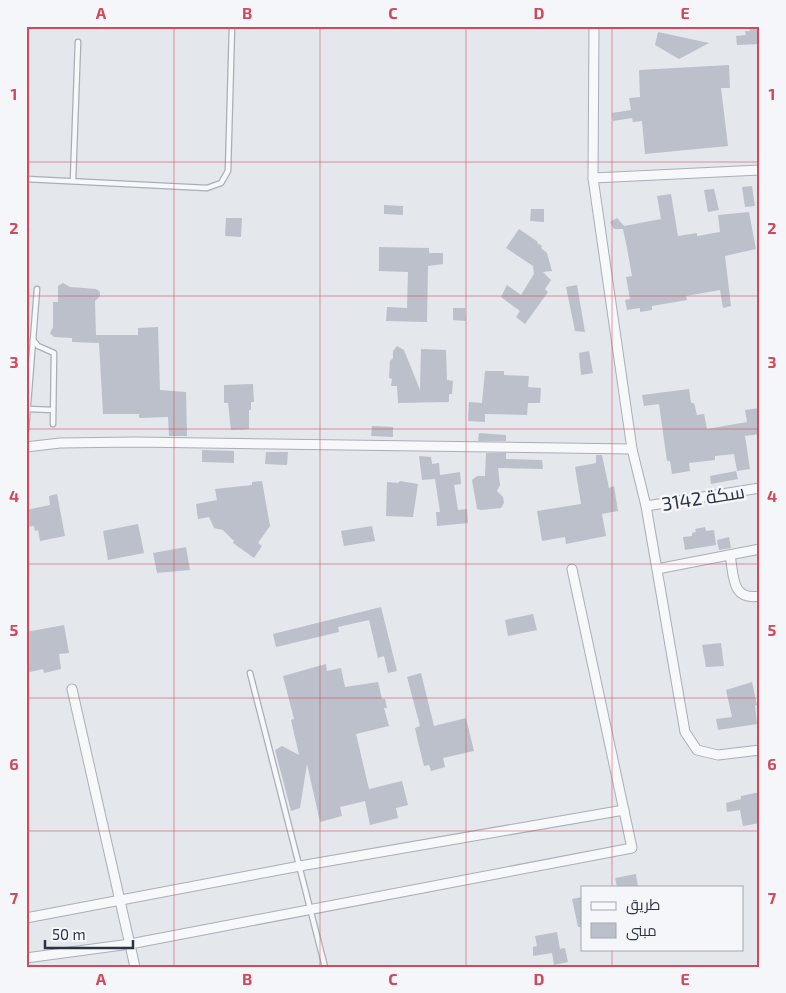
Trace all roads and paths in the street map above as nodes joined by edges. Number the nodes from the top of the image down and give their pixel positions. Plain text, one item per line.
1 (232, 26) edge
2 (594, 26) edge
3 (78, 42) dead end
4 (760, 170) edge
5 (593, 178) junction
6 (26, 179) edge
7 (73, 180) junction
8 (37, 289) dead end
9 (33, 340) junction
10 (28, 409) junction
11 (53, 410) junction
12 (53, 424) dead end
13 (26, 430) edge
14 (26, 447) edge
15 (632, 449) junction
16 (760, 488) edge
17 (646, 506) junction
18 (760, 549) edge
19 (730, 555) junction
20 (572, 569) dead end
21 (657, 569) junction
22 (760, 596) edge
23 (250, 673) dead end
24 (72, 689) dead end
25 (760, 750) edge
26 (624, 810) junction
27 (300, 866) junction
28 (120, 902) junction
29 (311, 909) junction
30 (26, 918) edge
31 (130, 944) junction
32 (26, 958) edge
33 (135, 967) edge
34 (325, 967) edge

1 - 7 lane
2 - 5 street
3 - 7 lane
4 - 5 street
5 - 15 street
6 - 7 lane
8 - 9 lane
9 - 10 lane
9 - 11 lane
10 - 11 lane
10 - 13 lane
11 - 12 lane
14 - 15 street
15 - 17 street
16 - 17 street, سكة 3142
17 - 21 street
18 - 19 street
19 - 21 street
19 - 22 street
20 - 26 street
21 - 25 street
23 - 27 lane
24 - 28 street
26 - 27 street
26 - 29 street
27 - 28 street
27 - 29 lane
28 - 30 street
28 - 31 street
29 - 31 street
29 - 34 lane
31 - 32 street
31 - 33 street

